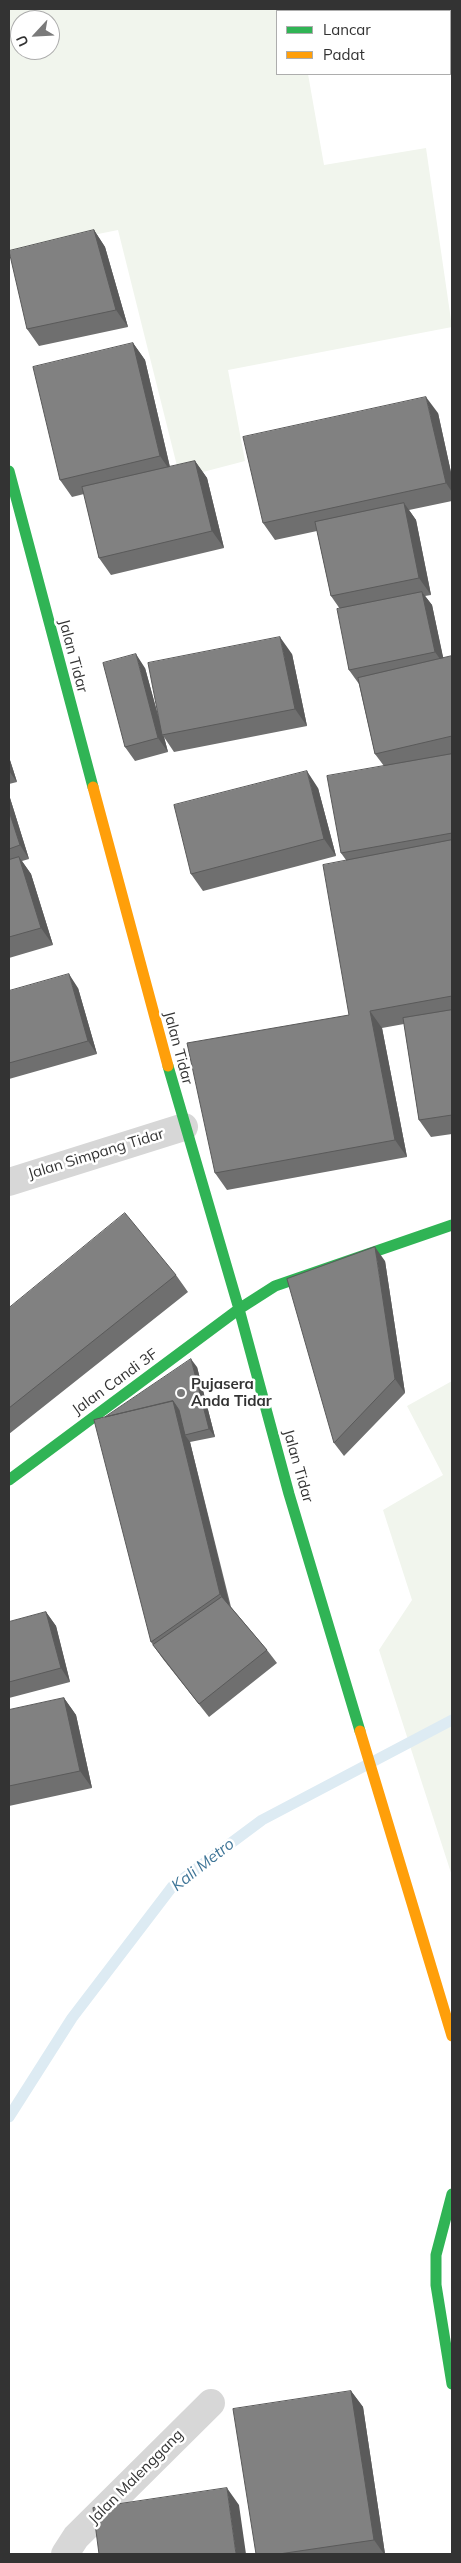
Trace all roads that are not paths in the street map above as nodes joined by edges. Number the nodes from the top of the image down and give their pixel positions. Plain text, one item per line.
1 (9, 471) edge
2 (184, 1127) junction
3 (9, 1182) edge
4 (452, 1225) edge
5 (239, 1309) junction
6 (9, 1480) edge
7 (452, 2036) edge
8 (452, 2194) edge
9 (444, 2253) edge
10 (452, 2384) edge
11 (212, 2403) dead end
12 (65, 2554) edge

1 - 2 main road, Jalan Tidar
2 - 3 street, Jalan Simpang Tidar
2 - 5 main road, Jalan Tidar
4 - 5 main road, Jalan Candi 3F
5 - 6 main road, Jalan Candi 3F
5 - 7 main road, Jalan Tidar
8 - 9 main road
9 - 10 main road
11 - 12 street, Jalan Malenggang

